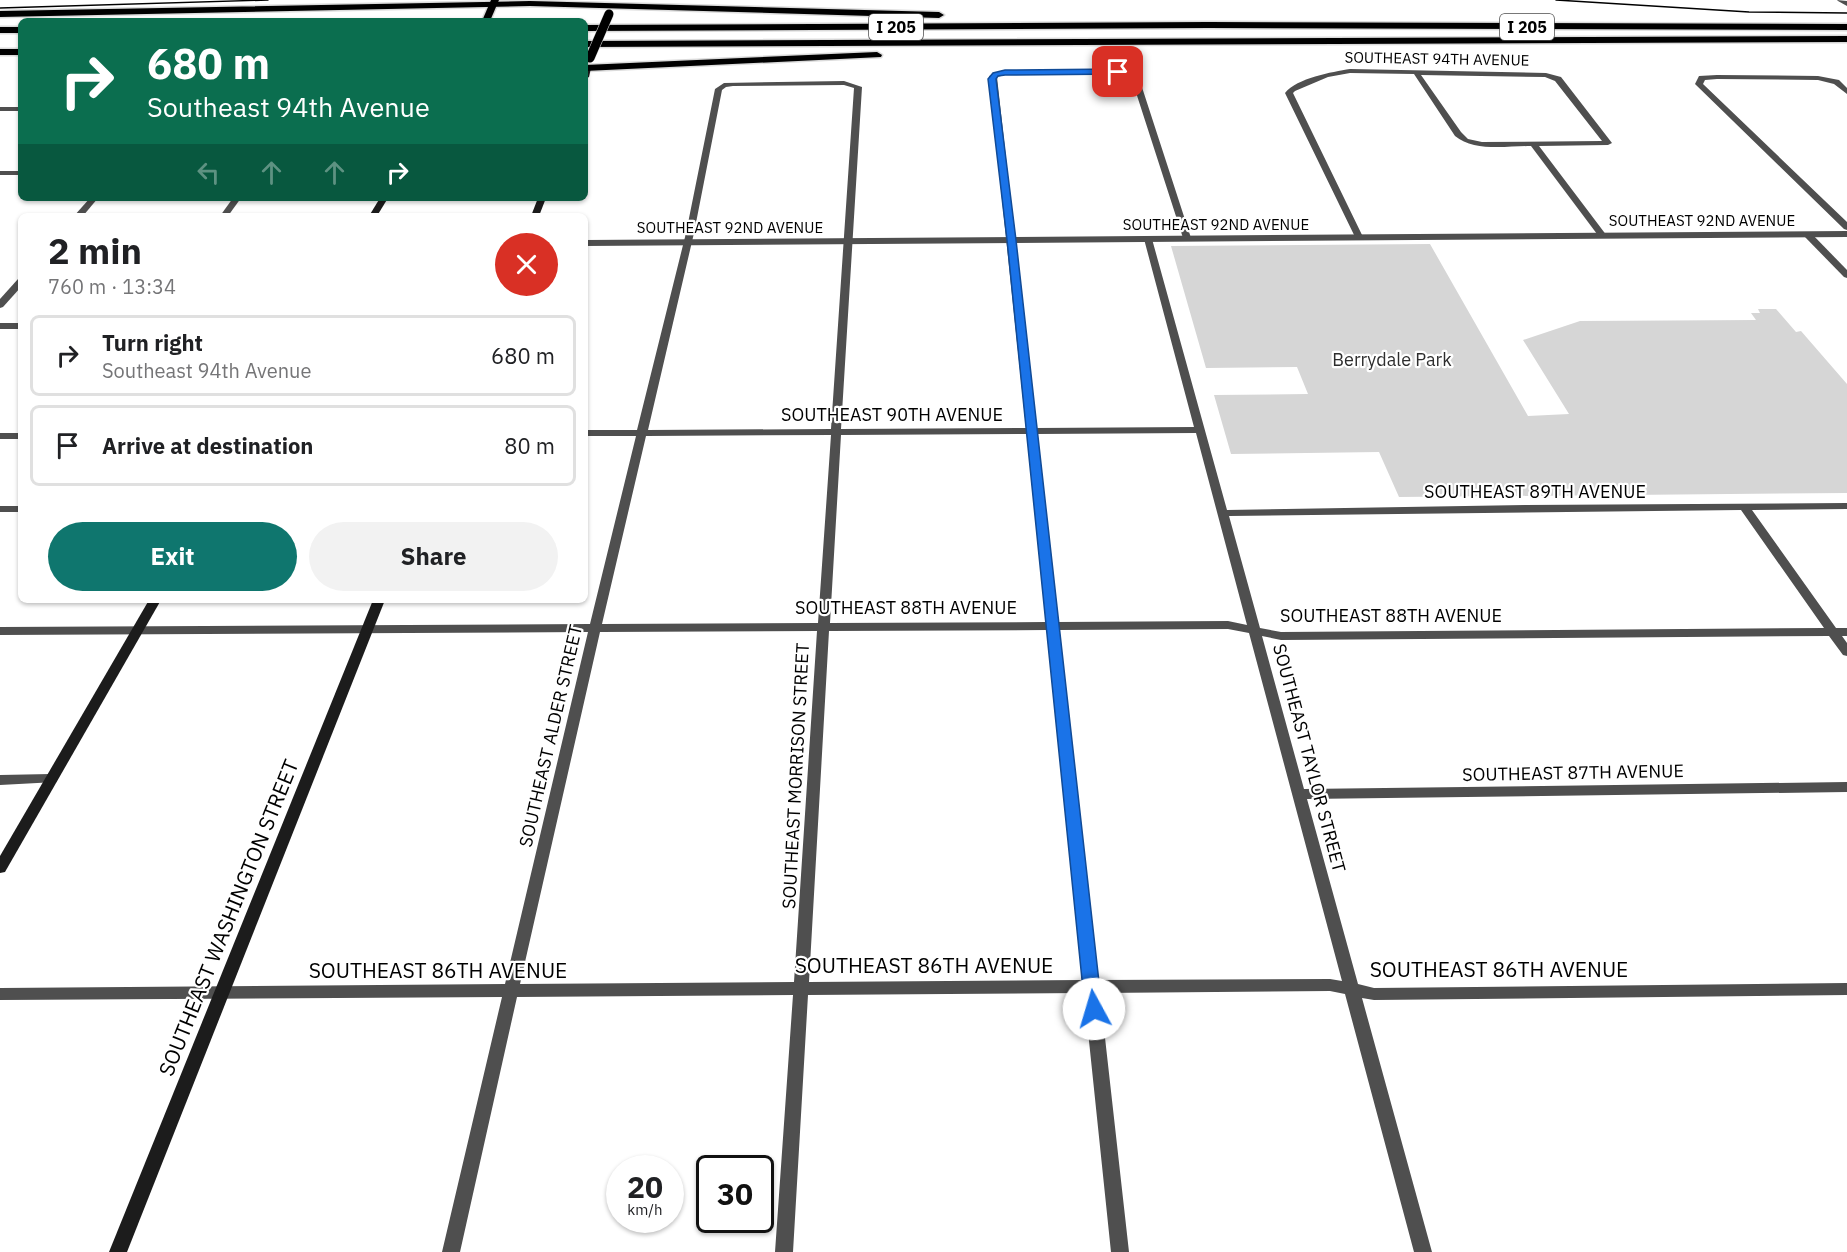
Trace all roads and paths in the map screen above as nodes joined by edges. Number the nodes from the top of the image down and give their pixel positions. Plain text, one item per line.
1 (1840, 0) edge
2 (1847, 4) edge
3 (611, 6) edge
4 (491, 10) edge
5 (0, 14) edge
6 (18, 14) junction
7 (162, 18) edge
8 (1208, 25) junction
9 (1847, 27) edge
10 (588, 28) edge
11 (0, 30) edge
12 (18, 30) edge
13 (1847, 39) edge
14 (588, 44) edge
15 (1176, 44) junction
16 (0, 46) edge
17 (18, 46) edge
18 (0, 52) edge
19 (18, 52) edge
20 (912, 54) dead end
21 (891, 55) dead end
22 (0, 62) edge
23 (18, 63) edge
24 (588, 65) edge
25 (588, 68) edge
26 (1415, 71) junction
27 (858, 87) joint
28 (1847, 92) edge
29 (0, 109) edge
30 (18, 109) edge
31 (1534, 144) junction
32 (0, 173) edge
33 (18, 173) edge
34 (91, 201) edge
35 (81, 213) edge
36 (1847, 227) edge
37 (1808, 234) junction
38 (1847, 234) edge
39 (1603, 236) junction
40 (1359, 237) junction
41 (1187, 238) junction
42 (1148, 239) junction
43 (1012, 240) junction
44 (849, 241) junction
45 (686, 242) junction
46 (588, 243) edge
47 (1847, 275) edge
48 (18, 284) edge
49 (0, 304) edge
50 (0, 326) edge
51 (18, 326) edge
52 (1031, 430) junction
53 (1200, 430) junction
54 (642, 432) junction
55 (836, 432) junction
56 (588, 433) edge
57 (0, 436) edge
58 (18, 436) edge
59 (1847, 506) edge
60 (1744, 507) junction
61 (18, 509) edge
62 (0, 510) edge
63 (1222, 513) junction
64 (152, 603) edge
65 (378, 603) edge
66 (823, 626) junction
67 (1052, 626) junction
68 (595, 627) junction
69 (368, 629) junction
70 (138, 630) junction
71 (1254, 630) junction
72 (0, 631) edge
73 (1833, 632) junction
74 (1847, 632) edge
75 (1847, 652) edge
76 (51, 779) junction
77 (0, 780) edge
78 (1847, 787) edge
79 (1299, 794) junction
80 (0, 868) edge
81 (1091, 987) junction
82 (801, 988) junction
83 (1847, 989) edge
84 (1353, 990) junction
85 (222, 992) junction
86 (511, 992) junction
87 (0, 993) edge
88 (118, 1252) edge
89 (451, 1252) edge
90 (784, 1252) edge
91 (1120, 1252) edge
92 (1423, 1252) edge

1 - 2 street
3 - 4 highway
3 - 8 highway
3 - 24 main road, bridge
4 - 6 highway
5 - 6 highway
6 - 7 highway
8 - 9 highway, I 205
8 - 10 highway, I 205
11 - 12 highway
13 - 15 highway, I 205
14 - 15 highway, I 205
15 - 20 highway
16 - 17 highway
18 - 19 highway
21 - 25 highway
22 - 23 highway
26 - 31 street
26 - 31 street, SOUTHEAST 94TH AVENUE
26 - 40 street, SOUTHEAST 94TH AVENUE
27 - 44 street, SOUTHEAST MORRISON STREET
27 - 45 street, SOUTHEAST ALDER STREET
28 - 36 street
29 - 30 street
31 - 39 street
32 - 33 street
34 - 35 street
37 - 38 street, SOUTHEAST 92ND AVENUE
37 - 39 street, SOUTHEAST 92ND AVENUE
37 - 47 street
39 - 40 street, SOUTHEAST 92ND AVENUE
40 - 41 street, SOUTHEAST 92ND AVENUE
41 - 42 street, SOUTHEAST 92ND AVENUE
41 - 43 street
42 - 43 street, SOUTHEAST 92ND AVENUE
42 - 53 street, SOUTHEAST TAYLOR STREET
43 - 44 street, SOUTHEAST 92ND AVENUE
43 - 52 street
44 - 45 street, SOUTHEAST 92ND AVENUE
44 - 55 street, SOUTHEAST MORRISON STREET
45 - 46 street, SOUTHEAST 92ND AVENUE
45 - 54 street, SOUTHEAST ALDER STREET
48 - 49 street
50 - 51 street
52 - 53 street, SOUTHEAST 90TH AVENUE
52 - 55 street, SOUTHEAST 90TH AVENUE
52 - 67 street
53 - 63 street, SOUTHEAST TAYLOR STREET
54 - 55 street, SOUTHEAST 90TH AVENUE
54 - 56 street, SOUTHEAST 90TH AVENUE
54 - 68 street, SOUTHEAST ALDER STREET
55 - 66 street, SOUTHEAST MORRISON STREET
57 - 58 street
59 - 60 street, SOUTHEAST 89TH AVENUE
60 - 63 street, SOUTHEAST 89TH AVENUE
60 - 73 street
61 - 62 street
63 - 71 street, SOUTHEAST TAYLOR STREET
64 - 70 main road
65 - 69 main road, SOUTHEAST WASHINGTON STREET
66 - 67 street, SOUTHEAST 88TH AVENUE
66 - 68 street, SOUTHEAST 88TH AVENUE
66 - 82 street, SOUTHEAST MORRISON STREET
67 - 71 street, SOUTHEAST 88TH AVENUE
67 - 81 street
68 - 69 street, SOUTHEAST 88TH AVENUE
68 - 86 street, SOUTHEAST ALDER STREET
69 - 70 street, SOUTHEAST 88TH AVENUE
69 - 85 main road, SOUTHEAST WASHINGTON STREET
70 - 72 street, SOUTHEAST 88TH AVENUE
70 - 76 main road
71 - 73 street, SOUTHEAST 88TH AVENUE
71 - 79 street, SOUTHEAST TAYLOR STREET
73 - 74 street, SOUTHEAST 88TH AVENUE
73 - 75 street
76 - 77 street
76 - 80 main road
78 - 79 street, SOUTHEAST 87TH AVENUE
79 - 84 street, SOUTHEAST TAYLOR STREET
81 - 82 street, SOUTHEAST 86TH AVENUE
81 - 84 street, SOUTHEAST 86TH AVENUE
81 - 91 street
82 - 86 street, SOUTHEAST 86TH AVENUE
82 - 90 street, SOUTHEAST MORRISON STREET
83 - 84 street, SOUTHEAST 86TH AVENUE
84 - 92 street, SOUTHEAST TAYLOR STREET
85 - 86 street, SOUTHEAST 86TH AVENUE
85 - 87 street, SOUTHEAST 86TH AVENUE
85 - 88 main road, SOUTHEAST WASHINGTON STREET
86 - 89 street, SOUTHEAST ALDER STREET

